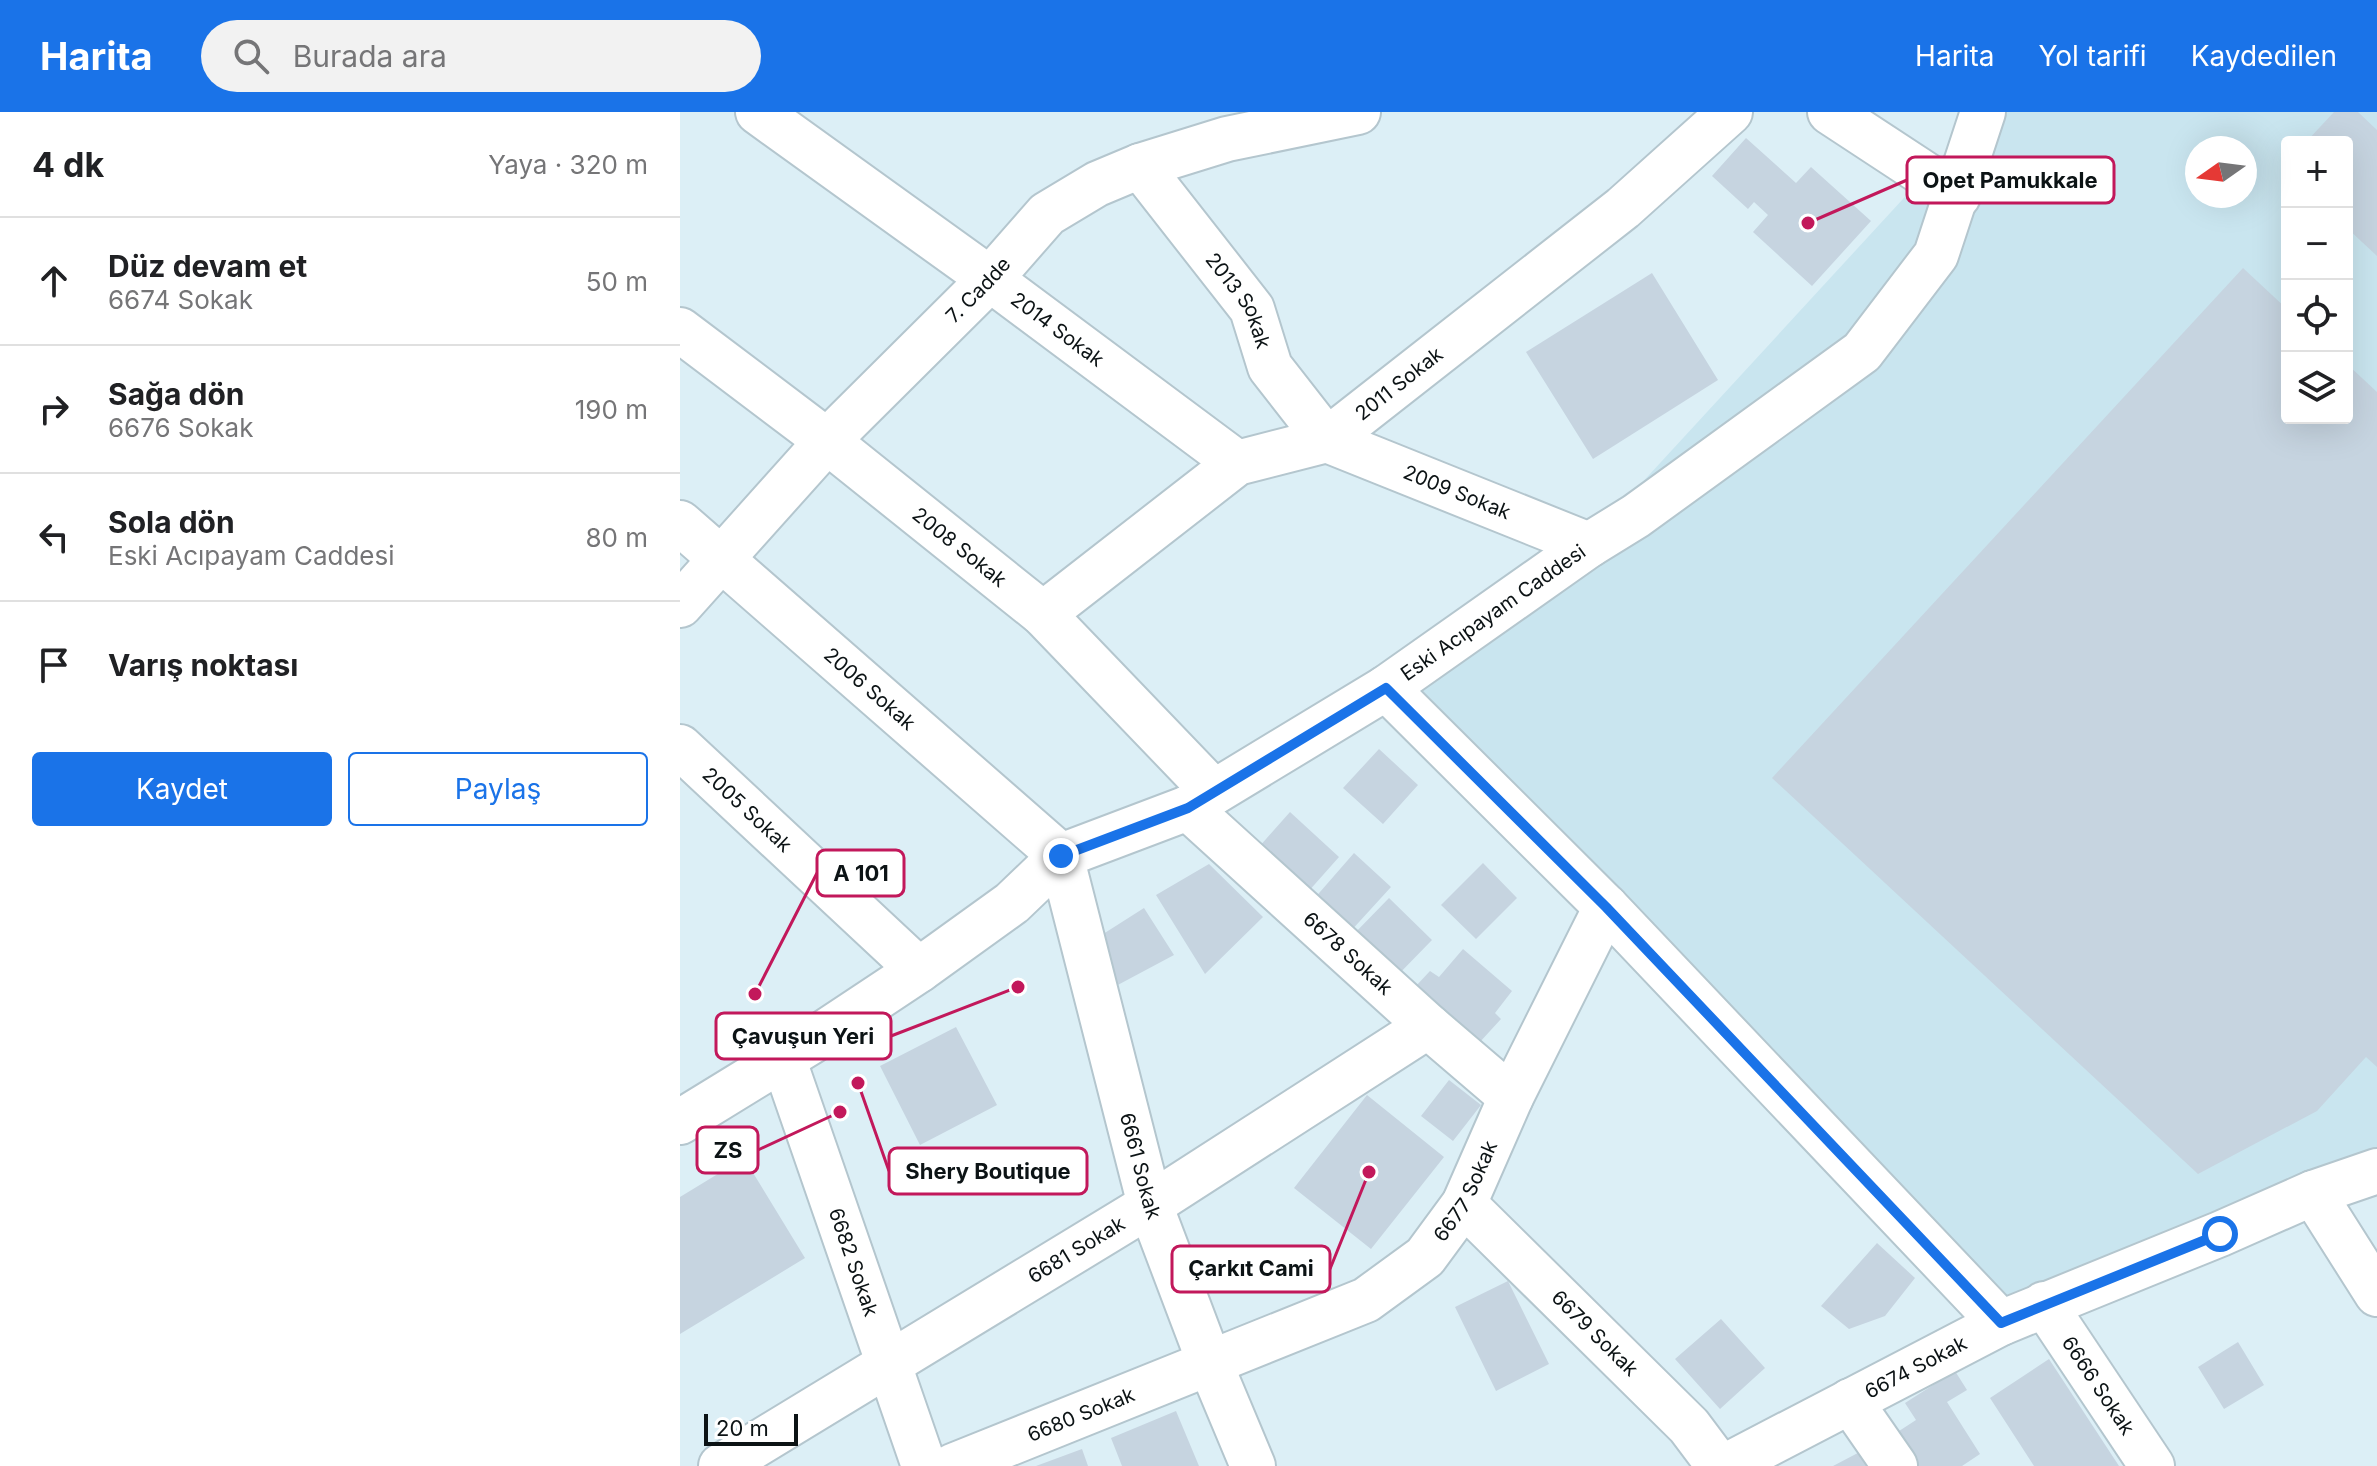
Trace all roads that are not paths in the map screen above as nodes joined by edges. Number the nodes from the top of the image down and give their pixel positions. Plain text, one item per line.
1 (758, 112) edge
2 (1358, 112) edge
3 (1730, 112) edge
4 (1830, 112) edge
5 (1983, 112) edge
6 (1140, 166) junction
7 (1958, 196) junction
8 (990, 279) junction
9 (680, 330) edge
10 (1327, 440) junction
11 (827, 441) junction
12 (1237, 463) junction
13 (680, 523) edge
14 (1589, 545) junction
15 (722, 560) junction
16 (680, 605) edge
17 (1043, 614) junction
18 (1386, 688) junction
19 (684, 758) edge
20 (1201, 800) junction
21 (1061, 856) junction
22 (1606, 907) junction
23 (919, 970) junction
24 (1428, 1026) junction
25 (783, 1058) junction
26 (1511, 1097) junction
27 (680, 1122) edge
28 (2377, 1171) edge
29 (2313, 1193) junction
30 (1464, 1204) junction
31 (1150, 1205) junction
32 (2377, 1294) edge
33 (2044, 1304) junction
34 (2001, 1323) junction
35 (1209, 1361) junction
36 (889, 1362) junction
37 (1850, 1401) junction
38 (721, 1466) edge
39 (924, 1466) edge
40 (953, 1466) edge
41 (1253, 1466) edge
42 (1719, 1466) edge
43 (1726, 1466) edge
44 (1895, 1466) edge
45 (2152, 1466) edge

1 - 8 street, 2014 Sokak
2 - 6 street, 7. Cadde
3 - 10 street, 2011 Sokak
4 - 7 street
5 - 7 street, Eski Acıpayam Caddesi
6 - 8 street, 7. Cadde
6 - 10 street, 2013 Sokak
7 - 14 street, Eski Acıpayam Caddesi
8 - 11 street, 7. Cadde
8 - 12 street, 2014 Sokak
9 - 11 street, 2008 Sokak
10 - 12 street, 2011 Sokak
10 - 14 street, 2009 Sokak
11 - 15 street, 7. Cadde
11 - 17 street, 2008 Sokak
12 - 17 street, 2011 Sokak
13 - 15 street, 2006 Sokak
14 - 18 street, Eski Acıpayam Caddesi
15 - 16 street, 7. Cadde
15 - 21 street, 2006 Sokak
17 - 20 street, 2008 Sokak
18 - 20 street, Eski Acıpayam Caddesi
18 - 22 street
19 - 23 street, 2005 Sokak
20 - 21 street, Eski Acıpayam Caddesi
20 - 24 street, 6678 Sokak
21 - 23 street, Eski Acıpayam Caddesi
21 - 31 street, 6661 Sokak
22 - 26 street, 6677 Sokak
22 - 34 street
23 - 25 street, Eski Acıpayam Caddesi
24 - 26 street, 6678 Sokak
24 - 31 street, 6681 Sokak
25 - 27 street, Eski Acıpayam Caddesi
25 - 36 street, 6682 Sokak
26 - 30 street, 6677 Sokak
28 - 29 street, 6674 Sokak
29 - 32 street
29 - 33 street, 6674 Sokak
30 - 35 street, 6677 Sokak
30 - 42 street, 6679 Sokak
31 - 35 street, 6661 Sokak
31 - 36 street, 6681 Sokak
33 - 34 street, 6674 Sokak
33 - 45 street, 6666 Sokak
34 - 37 street, 6674 Sokak
35 - 40 street, 6680 Sokak
35 - 41 street, 6661 Sokak
36 - 38 street, 6681 Sokak
36 - 39 street, 6682 Sokak
37 - 43 street, 6674 Sokak
37 - 44 street

